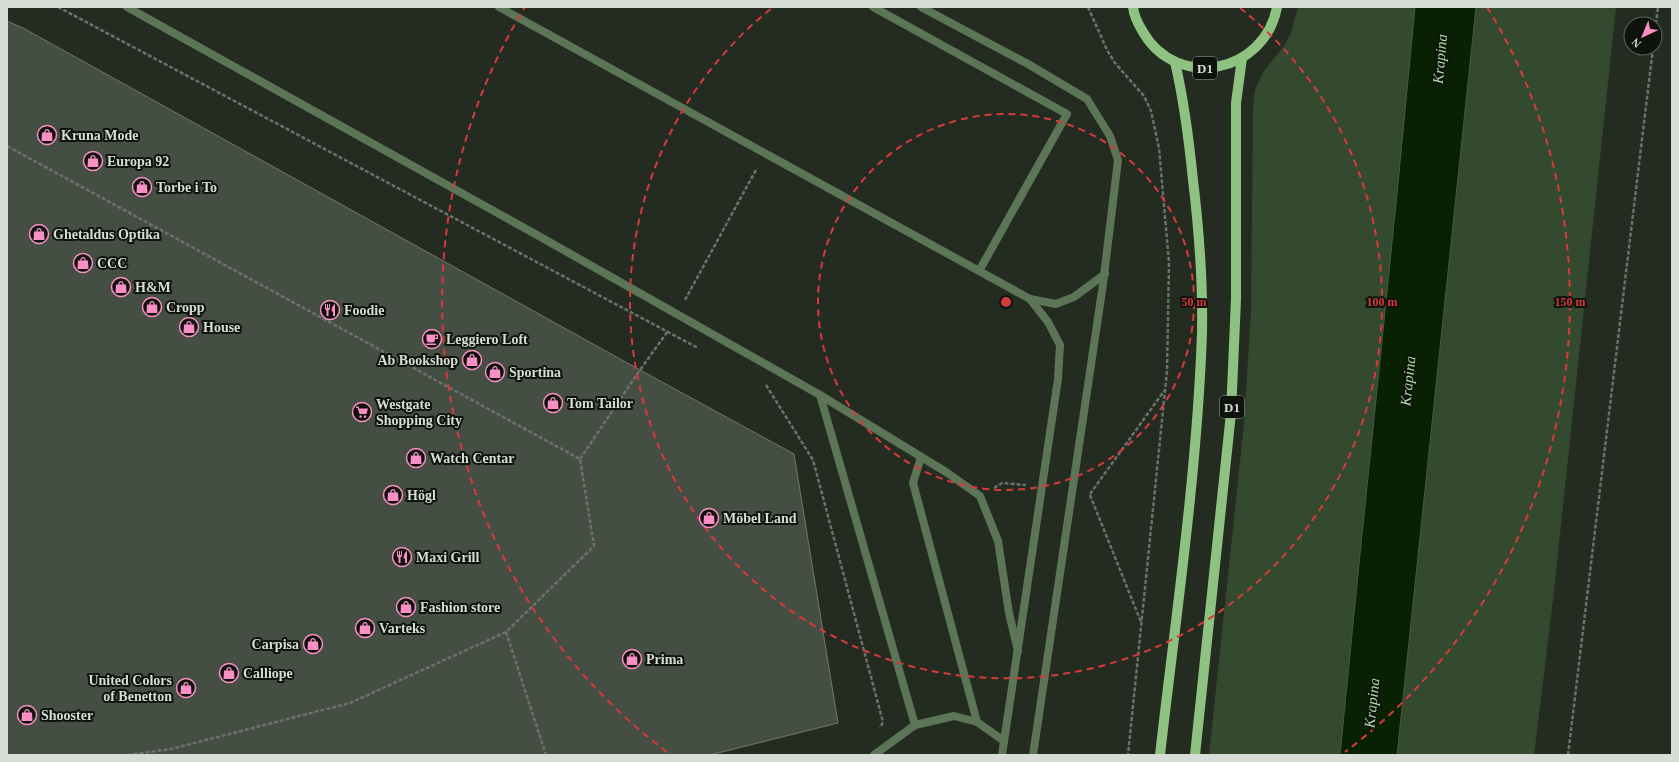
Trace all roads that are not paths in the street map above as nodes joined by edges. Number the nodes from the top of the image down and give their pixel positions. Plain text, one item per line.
1 (127, 7) edge
2 (499, 7) edge
3 (873, 7) edge
4 (921, 7) edge
5 (1132, 7) edge
6 (1277, 7) edge
7 (1242, 58) junction
8 (1175, 62) junction
9 (979, 272) junction
10 (1105, 274) junction
11 (1030, 299) junction
12 (820, 395) junction
13 (921, 457) junction
14 (1018, 651) junction
15 (977, 722) junction
16 (915, 725) junction
17 (1004, 741) junction
18 (874, 755) edge
19 (1002, 755) edge
20 (1033, 755) edge
21 (1160, 755) edge
22 (1195, 755) edge

1 - 12 lane
2 - 9 lane
3 - 9 lane
4 - 10 lane
5 - 8 main road, D1
6 - 7 main road, D1
7 - 8 main road, D1
7 - 22 main road, D1
8 - 21 main road, D1
9 - 11 lane
10 - 11 lane
10 - 20 lane
11 - 14 lane
12 - 13 lane
12 - 16 lane
13 - 14 lane
13 - 15 lane
14 - 17 lane
15 - 16 lane
15 - 17 lane
16 - 18 lane
17 - 19 lane

